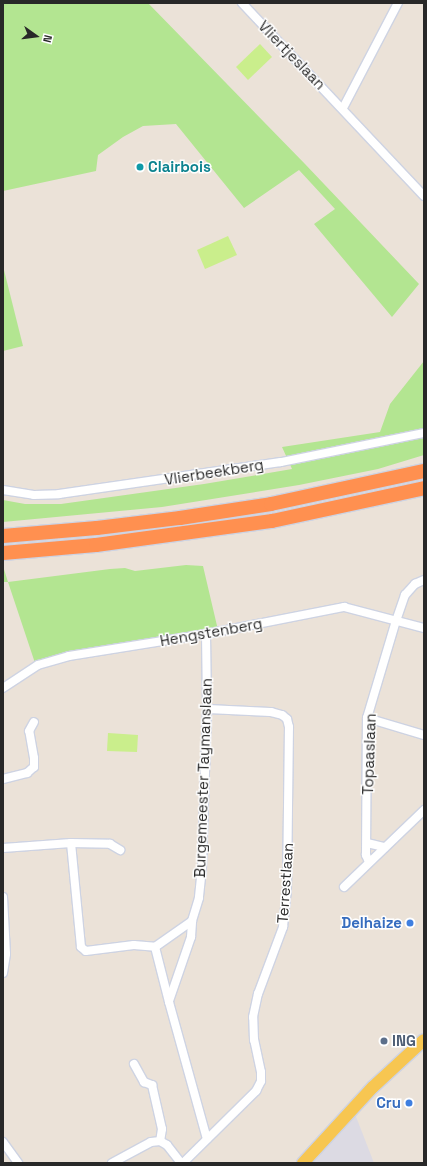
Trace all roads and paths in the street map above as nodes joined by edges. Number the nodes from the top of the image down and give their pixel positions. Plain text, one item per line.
1 (242, 3) edge
2 (398, 3) edge
3 (343, 108) junction
4 (424, 196) edge
5 (424, 433) edge
6 (424, 471) edge
7 (424, 488) edge
8 (3, 490) edge
9 (3, 536) edge
10 (3, 553) edge
11 (424, 580) edge
12 (396, 620) junction
13 (424, 628) edge
14 (206, 634) junction
15 (3, 688) edge
16 (207, 709) junction
17 (367, 718) junction
18 (34, 722) dead end
19 (424, 735) edge
20 (3, 779) edge
21 (424, 810) edge
22 (367, 843) junction
23 (71, 844) junction
24 (385, 847) junction
25 (3, 848) edge
26 (120, 850) dead end
27 (369, 862) junction
28 (344, 887) dead end
29 (3, 897) edge
30 (192, 922) junction
31 (155, 947) junction
32 (3, 973) edge
33 (169, 1002) junction
34 (424, 1040) edge
35 (134, 1064) dead end
36 (207, 1139) junction
37 (160, 1141) junction
38 (3, 1142) edge
39 (18, 1163) edge
40 (112, 1163) edge
41 (182, 1163) edge
42 (303, 1163) edge

1 - 3 street, Vliertjeslaan
2 - 3 street
3 - 4 street, Vliertjeslaan
5 - 8 street, Vlierbeekberg
6 - 9 highway
7 - 10 highway
11 - 12 street, Topaaslaan
12 - 13 street, Hengstenberg
12 - 14 street, Hengstenberg
12 - 17 street, Topaaslaan
14 - 15 street, Hengstenberg
14 - 16 street, Burgemeester Taymanslaan
16 - 30 street, Burgemeester Taymanslaan
16 - 36 street, Terrestlaan
17 - 19 street
17 - 22 street, Topaaslaan
18 - 20 street
21 - 24 street
22 - 24 street
22 - 27 street, Topaaslaan
23 - 25 street
23 - 26 street
23 - 31 street
24 - 27 street
27 - 28 street
29 - 32 street
30 - 31 street
30 - 33 street, Burgemeester Taymanslaan
31 - 33 street
33 - 36 street
34 - 42 main road
35 - 37 street
36 - 41 street, Terrestlaan
37 - 40 street
37 - 41 street
38 - 39 street

